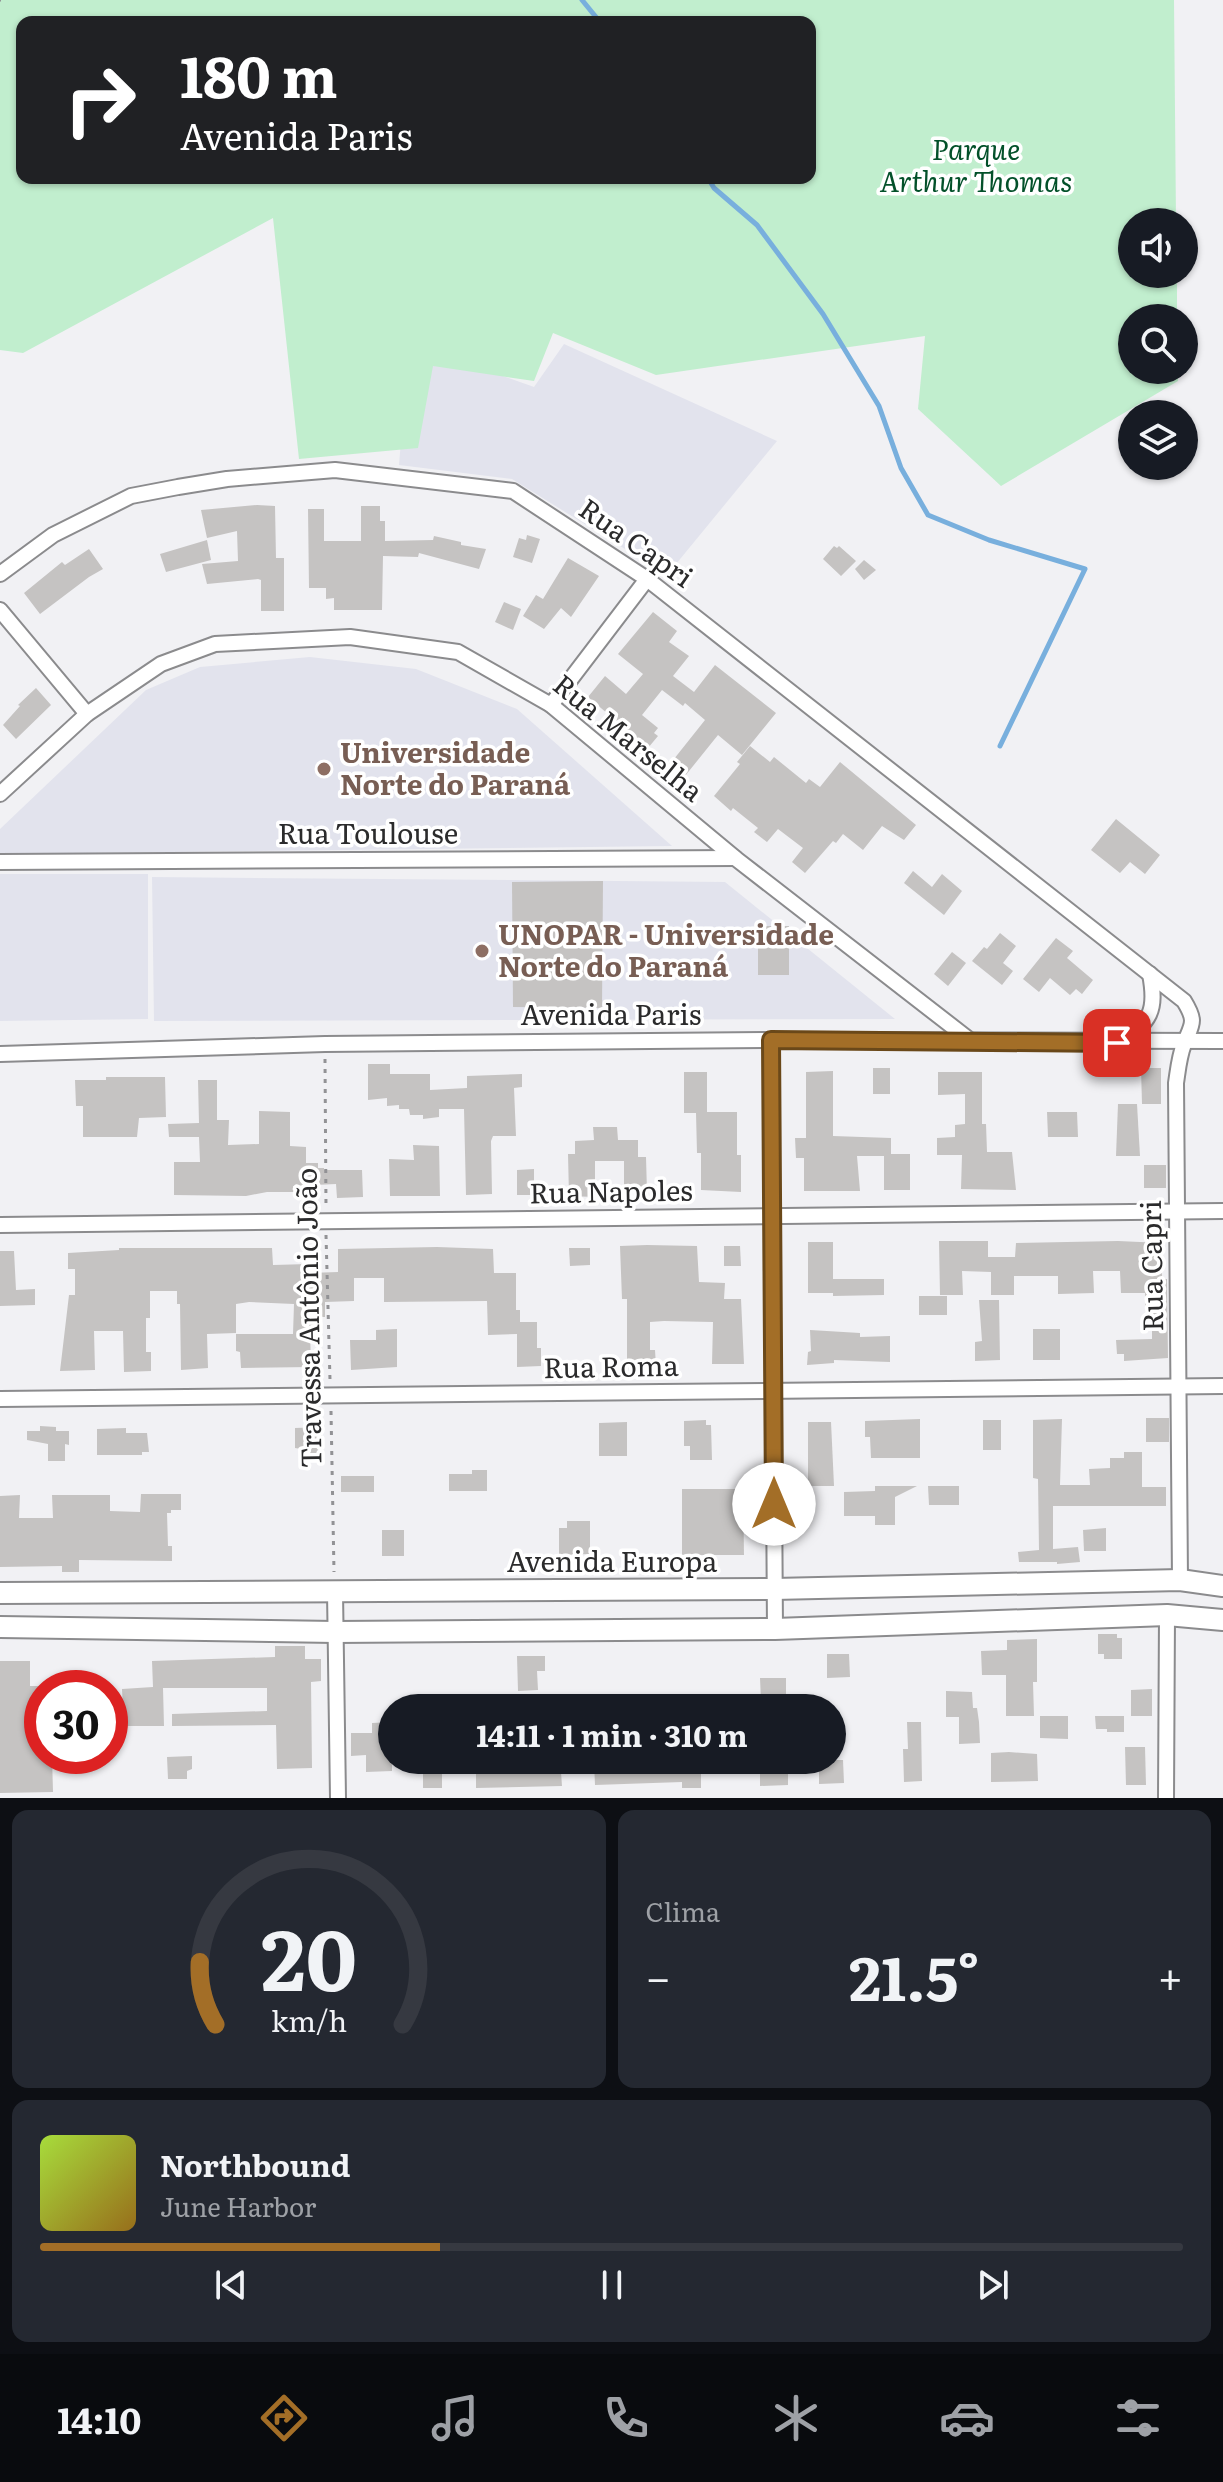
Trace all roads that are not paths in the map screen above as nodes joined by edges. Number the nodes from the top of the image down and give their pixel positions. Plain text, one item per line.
1 (0, 574) edge
2 (647, 579) junction
3 (0, 610) edge
4 (551, 705) junction
5 (87, 714) junction
6 (0, 794) edge
7 (735, 858) junction
8 (0, 862) edge
9 (1150, 974) junction
10 (771, 1040) junction
11 (971, 1041) junction
12 (1223, 1041) edge
13 (1117, 1043) junction
14 (1185, 1043) junction
15 (0, 1054) edge
16 (1223, 1211) edge
17 (1176, 1212) junction
18 (771, 1216) junction
19 (0, 1225) edge
20 (1181, 1386) junction
21 (1223, 1386) edge
22 (773, 1391) junction
23 (0, 1399) edge
24 (1180, 1580) junction
25 (1223, 1586) edge
26 (774, 1589) junction
27 (335, 1592) junction
28 (0, 1593) edge
29 (1167, 1615) junction
30 (1223, 1620) edge
31 (0, 1627) edge
32 (775, 1629) junction
33 (335, 1632) junction
34 (338, 1798) edge
35 (1166, 1798) edge

1 - 2 street, Rua Capri
2 - 4 street
2 - 9 street, Rua Capri
3 - 5 street
4 - 5 street, Rua Marselha
4 - 7 street, Rua Marselha
5 - 6 street, Rua Marselha
7 - 8 street, Rua Toulouse
7 - 11 street, Rua Marselha
9 - 13 street
9 - 14 street, Rua Capri
10 - 11 street, Avenida Paris
10 - 15 street, Avenida Paris
10 - 18 street
11 - 13 street, Avenida Paris
12 - 14 street, Avenida Paris
13 - 14 street, Avenida Paris
14 - 17 street, Rua Capri
16 - 17 street, Rua Napoles
17 - 18 street, Rua Napoles
17 - 20 street, Rua Capri
18 - 19 street, Rua Napoles
18 - 22 street
20 - 21 street, Rua Roma
20 - 22 street, Rua Roma
20 - 24 street, Rua Capri
22 - 23 street, Rua Roma
22 - 26 street
24 - 25 main road, Avenida Europa
24 - 26 main road, Avenida Europa
26 - 27 main road, Avenida Europa
26 - 32 street
27 - 28 main road, Avenida Europa
27 - 33 street
29 - 30 main road
29 - 32 main road
29 - 35 street
31 - 33 main road
32 - 33 main road
33 - 34 street

